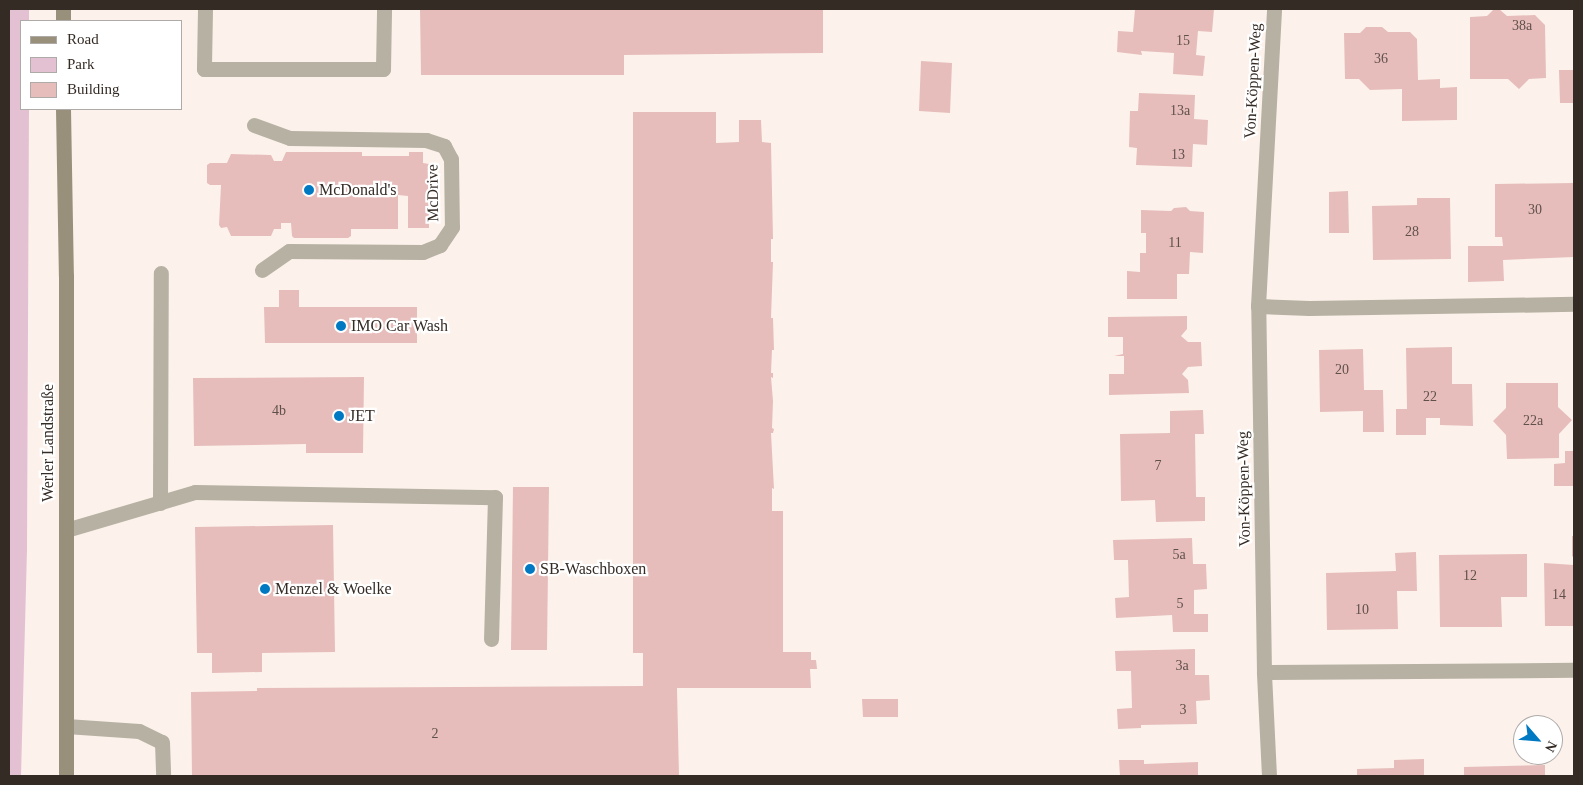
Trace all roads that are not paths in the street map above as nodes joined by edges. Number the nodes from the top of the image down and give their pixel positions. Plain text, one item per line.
1 (205, 9) edge
2 (384, 9) edge
3 (1274, 9) edge
4 (63, 110) edge
5 (254, 125) dead end
6 (262, 270) dead end
7 (161, 273) dead end
8 (1574, 304) edge
9 (1258, 306) junction
10 (160, 503) junction
11 (66, 530) junction
12 (491, 639) dead end
13 (1574, 670) edge
14 (1264, 672) junction
15 (66, 726) junction
16 (66, 776) edge
17 (163, 776) edge
18 (1269, 776) edge

1 - 2 street
3 - 9 street, Von-Köppen-Weg
4 - 11 main road, Werler Landstraße
5 - 6 street, McDrive
7 - 10 street
8 - 9 street
9 - 14 street, Von-Köppen-Weg
10 - 11 street
10 - 12 street
11 - 15 main road, Werler Landstraße
13 - 14 street
14 - 18 street, Von-Köppen-Weg
15 - 16 main road, Werler Landstraße
15 - 17 street

